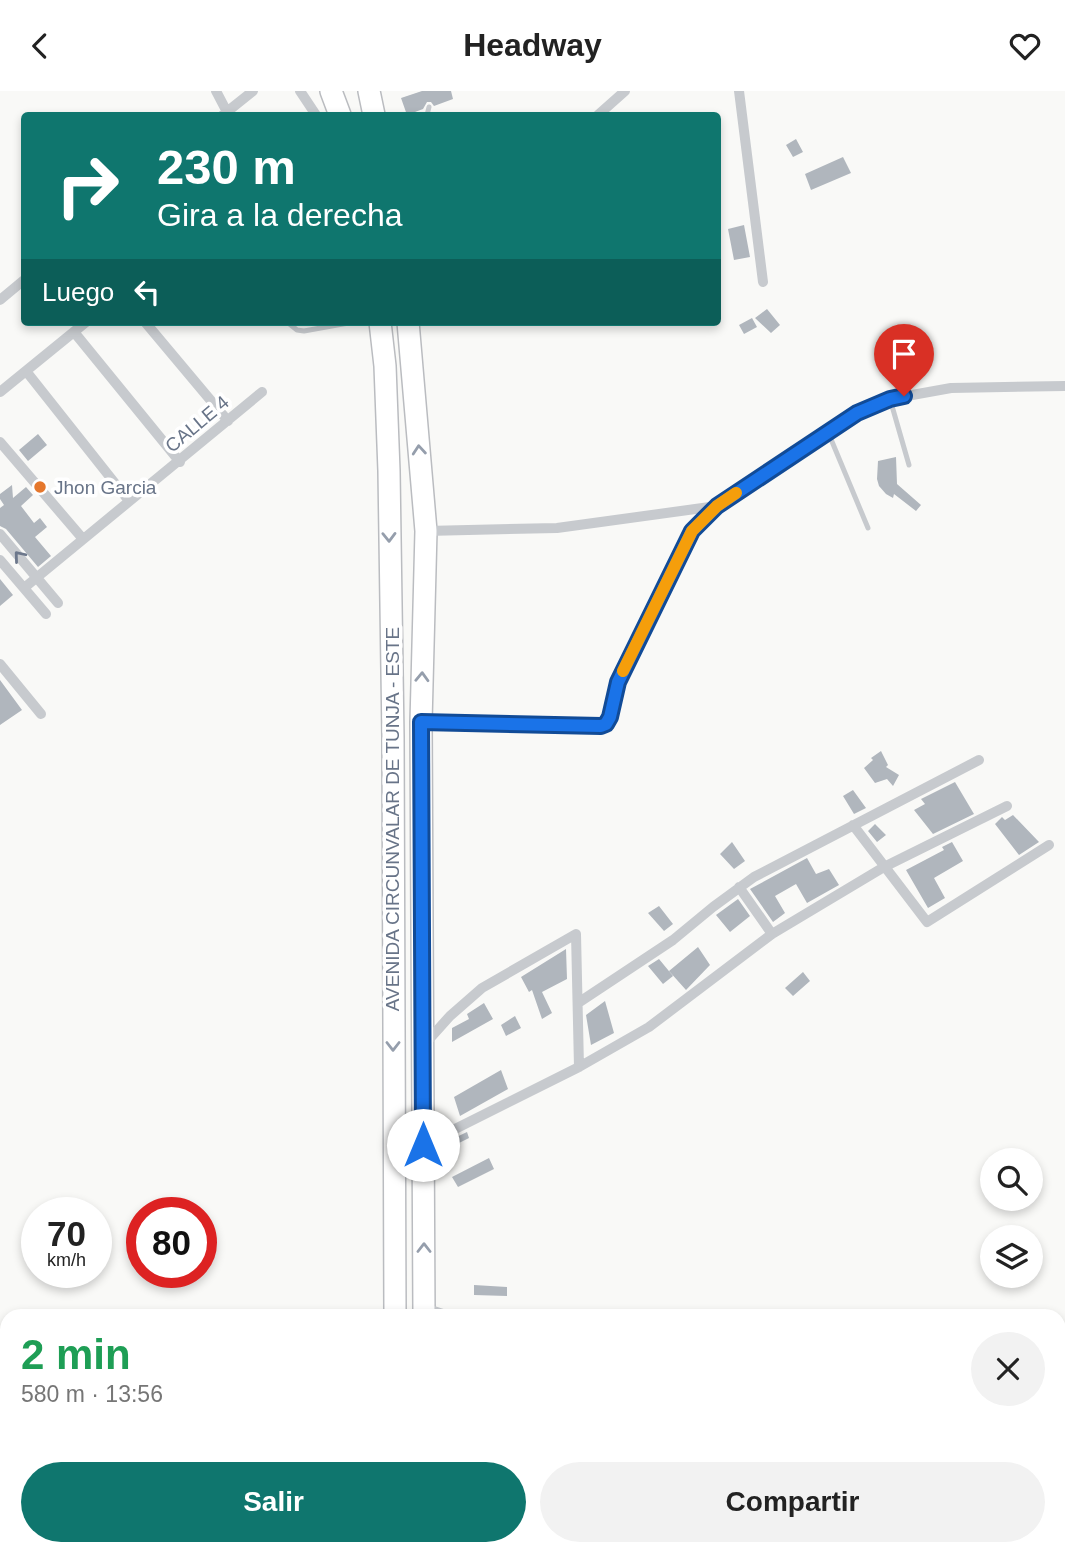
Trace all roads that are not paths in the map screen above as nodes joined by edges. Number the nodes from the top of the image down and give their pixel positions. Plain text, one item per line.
1 (216, 91) edge
2 (253, 91) edge
3 (300, 91) edge
4 (331, 91) edge
5 (369, 91) edge
6 (625, 91) edge
7 (738, 91) edge
8 (429, 107) dead end
9 (224, 112) edge
10 (227, 112) edge
11 (314, 112) edge
12 (339, 112) edge
13 (373, 112) edge
14 (428, 112) edge
15 (601, 112) edge
16 (21, 282) edge
17 (763, 282) dead end
18 (0, 300) edge
19 (81, 326) edge
20 (148, 326) edge
21 (292, 326) edge
22 (320, 326) edge
23 (380, 326) edge
24 (408, 326) edge
25 (74, 332) junction
26 (26, 370) junction
27 (1065, 386) edge
28 (0, 392) edge
29 (262, 392) dead end
30 (890, 399) junction
31 (228, 421) junction
32 (828, 432) junction
33 (0, 442) edge
34 (180, 462) junction
35 (909, 465) dead end
36 (130, 502) junction
37 (717, 506) junction
38 (869, 528) dead end
39 (426, 531) junction
40 (0, 534) edge
41 (83, 539) junction
42 (0, 560) edge
43 (37, 578) junction
44 (24, 588) junction
45 (58, 603) dead end
46 (46, 614) dead end
47 (0, 664) edge
48 (41, 715) dead end
49 (421, 722) junction
50 (979, 760) dead end
51 (1007, 806) dead end
52 (853, 825) junction
53 (1048, 845) dead end
54 (884, 867) junction
55 (739, 887) junction
56 (772, 933) junction
57 (578, 1003) junction
58 (423, 1048) junction
59 (579, 1067) junction
60 (423, 1145) junction
61 (395, 1309) edge
62 (424, 1309) edge

1 - 9 street
2 - 10 street
3 - 11 street
4 - 12 highway
5 - 13 highway
6 - 15 street
7 - 17 street
8 - 14 lane
16 - 18 street
19 - 25 street
20 - 31 street
21 - 22 lane
23 -> 61 highway, AVENIDA CIRCUNVALAR DE TUNJA - ESTE
39 -> 24 highway, AVENIDA CIRCUNVALAR DE TUNJA - ESTE
25 - 26 street
25 - 34 street
26 - 28 street
26 - 36 street
27 - 30 street
29 - 31 street, CALLE 4
30 - 32 street
30 - 35 lane
31 - 34 street, CALLE 4
32 - 37 street
32 - 38 lane
33 - 41 street
34 - 36 street, CALLE 4
36 - 41 street, CALLE 4
37 - 39 street
37 - 49 street
49 -> 39 highway, AVENIDA CIRCUNVALAR DE TUNJA - ESTE
43 -> 40 street
41 - 43 street, CALLE 4
42 - 44 street
43 - 44 street, CALLE 4
43 - 45 street
44 - 46 street
47 - 48 street
49 - 58 highway, AVENIDA CIRCUNVALAR DE TUNJA - ESTE
50 - 52 street
51 - 54 street
52 - 54 street
52 - 55 street
53 - 54 street
54 - 56 street
55 - 56 street
55 - 57 street
56 - 59 street
57 - 58 street
57 - 59 street
58 - 60 highway, AVENIDA CIRCUNVALAR DE TUNJA - ESTE
59 - 60 street
62 -> 60 highway, AVENIDA CIRCUNVALAR DE TUNJA - ESTE

